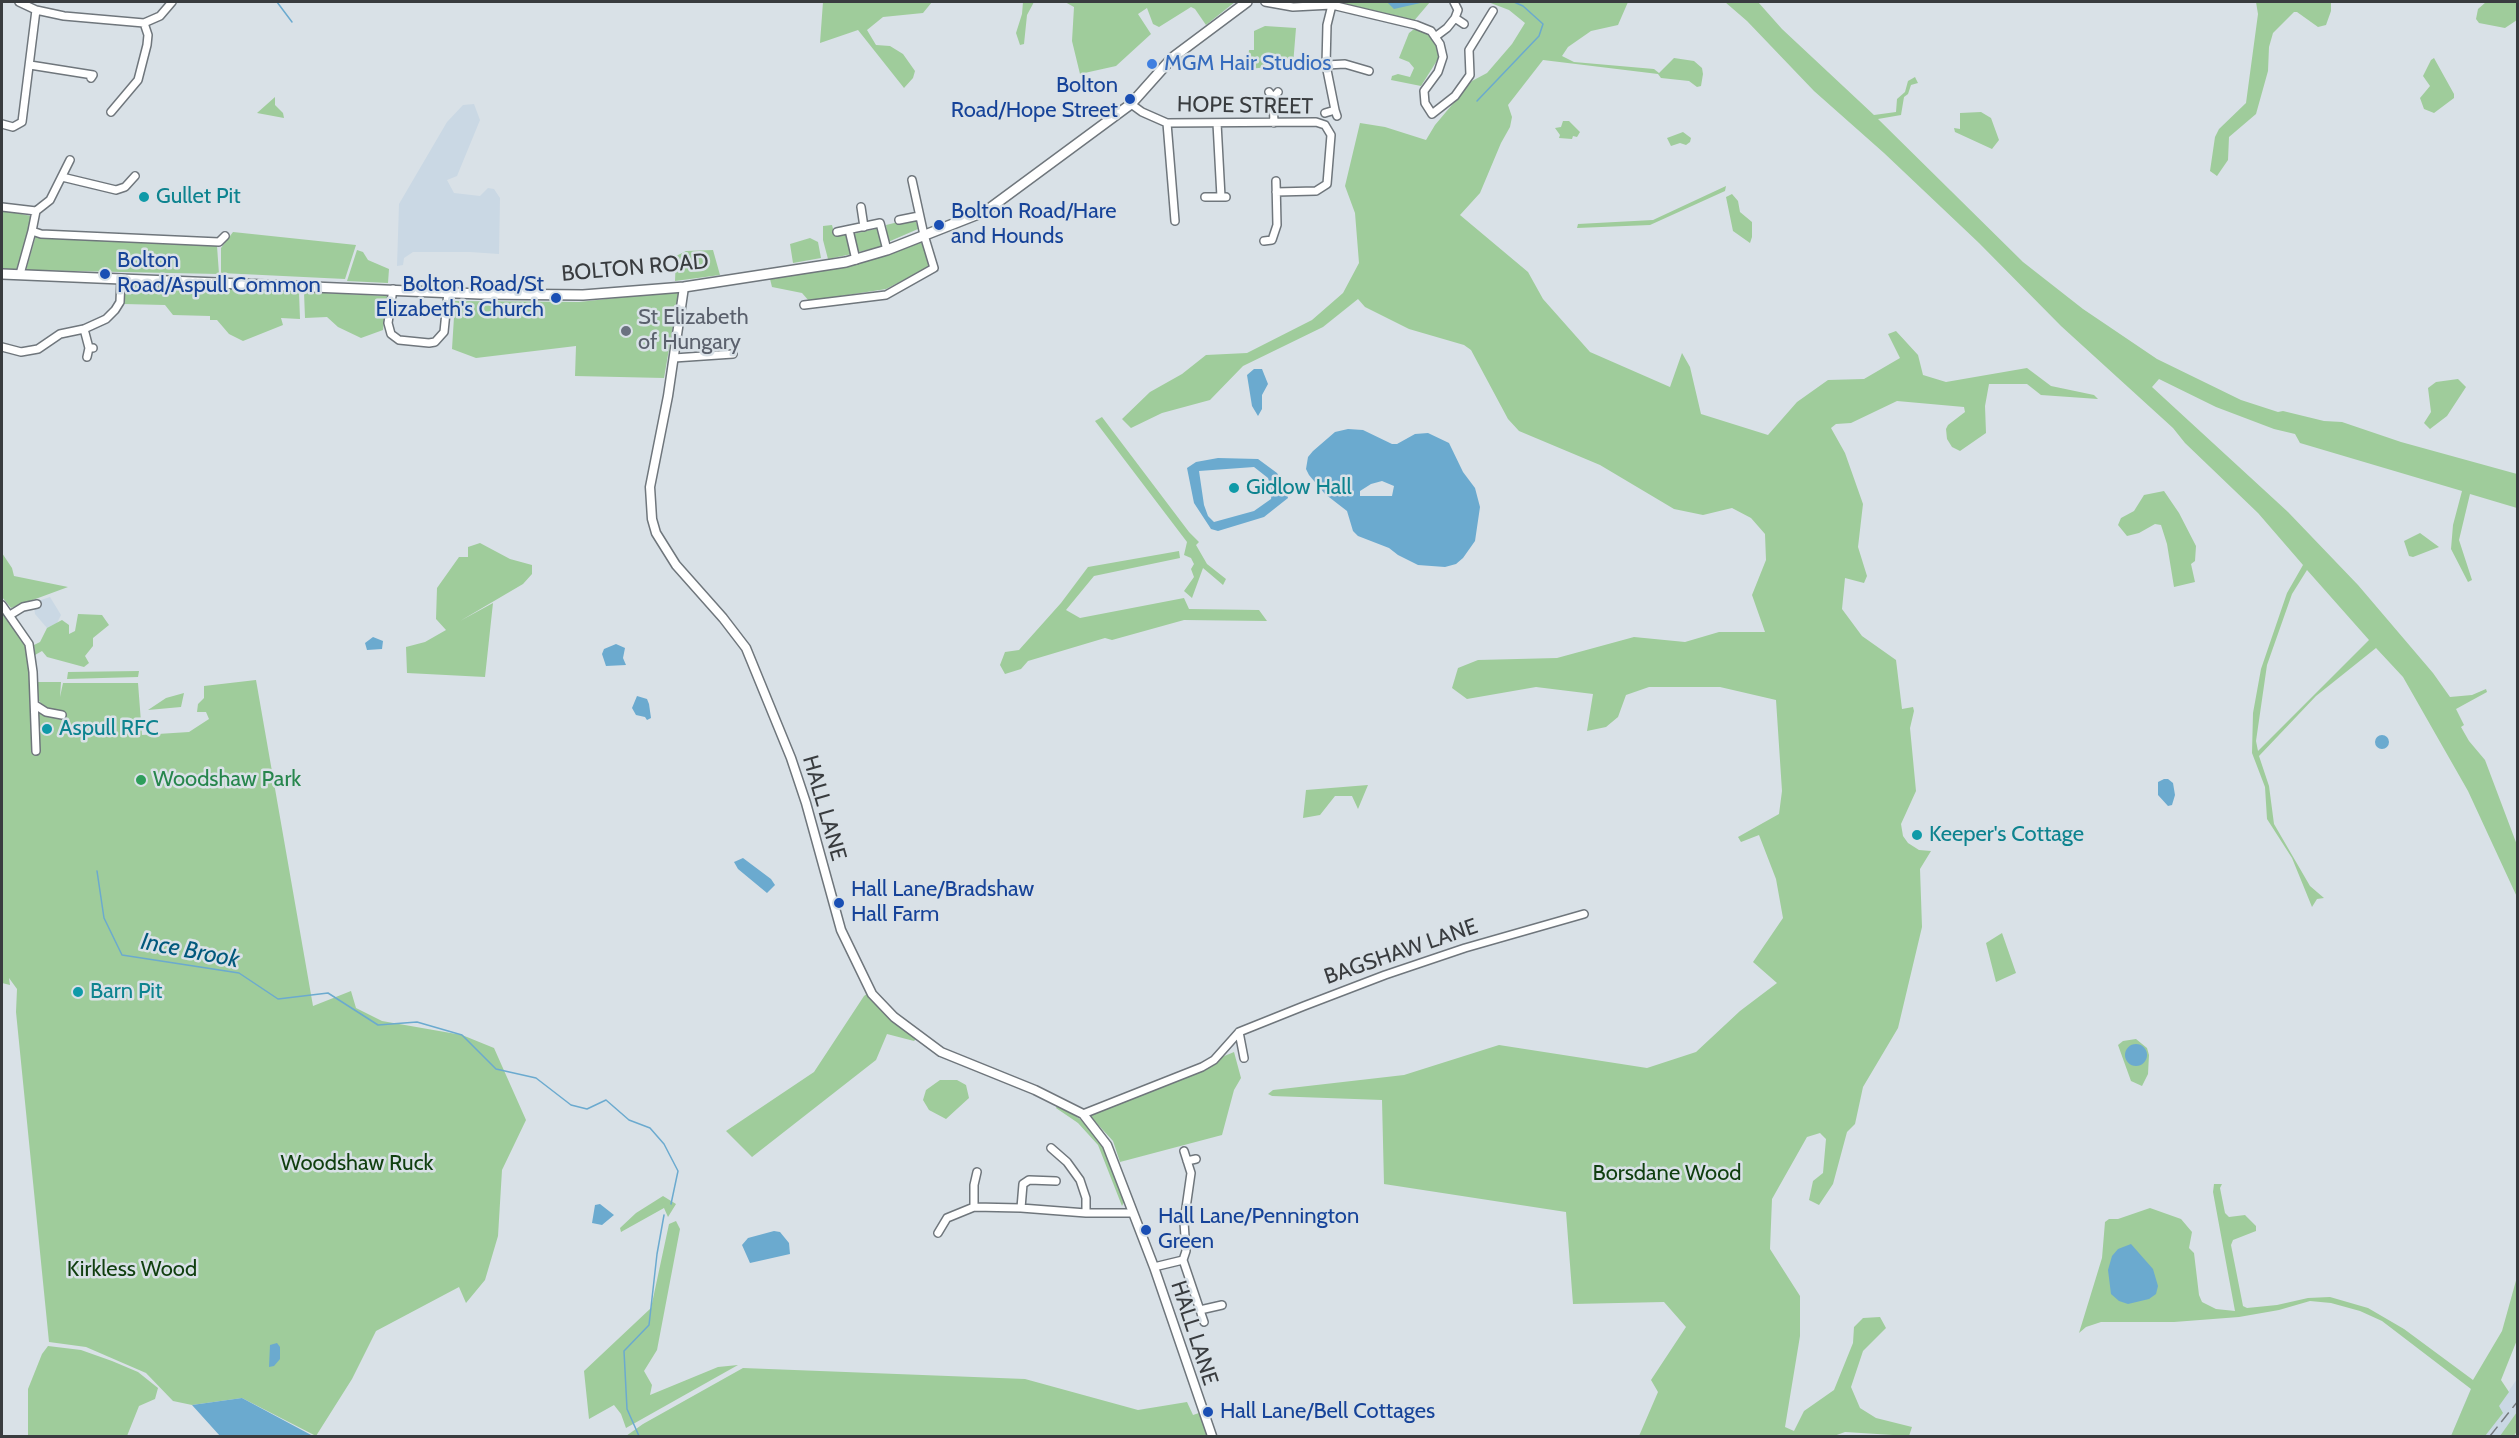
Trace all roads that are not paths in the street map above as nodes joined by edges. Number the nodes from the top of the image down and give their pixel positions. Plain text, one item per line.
1 (19, 2) edge
2 (172, 2) edge
3 (1247, 2) edge
4 (1265, 2) edge
5 (1455, 2) edge
6 (1332, 5) junction
7 (36, 10) junction
8 (1493, 11) dead end
9 (1455, 18) junction
10 (144, 23) junction
11 (1464, 24) dead end
12 (1436, 37) junction
13 (1326, 64) junction
14 (30, 65) junction
15 (1370, 71) dead end
16 (91, 78) dead end
17 (1273, 94) dead end
18 (1131, 104) junction
19 (111, 112) dead end
20 (1325, 113) dead end
21 (1167, 123) junction
22 (1217, 123) junction
23 (1274, 123) junction
24 (2, 124) edge
25 (70, 160) dead end
26 (135, 176) dead end
27 (62, 177) junction
28 (912, 180) dead end
29 (1276, 181) dead end
30 (1276, 192) junction
31 (1205, 198) dead end
32 (2, 207) edge
33 (861, 207) dead end
34 (36, 211) junction
35 (919, 216) junction
36 (899, 220) dead end
37 (1175, 221) dead end
38 (864, 227) junction
39 (849, 230) junction
40 (32, 231) junction
41 (837, 232) dead end
42 (924, 235) junction
43 (225, 236) dead end
44 (1270, 243) dead end
45 (887, 250) junction
46 (856, 260) junction
47 (2, 274) edge
48 (20, 274) junction
49 (121, 278) junction
50 (684, 287) junction
51 (393, 289) junction
52 (448, 292) junction
53 (804, 305) dead end
54 (84, 329) junction
55 (2, 347) edge
56 (733, 354) dead end
57 (87, 357) dead end
58 (674, 358) junction
59 (37, 604) dead end
60 (2, 605) edge
61 (10, 615) junction
62 (35, 705) junction
63 (62, 715) dead end
64 (36, 751) dead end
65 (1584, 914) dead end
66 (1237, 1034) junction
67 (1245, 1058) dead end
68 (1083, 1114) junction
69 (1051, 1148) dead end
70 (1184, 1151) dead end
71 (1196, 1159) dead end
72 (1187, 1161) junction
73 (977, 1172) dead end
74 (1056, 1181) dead end
75 (974, 1207) junction
76 (1021, 1208) junction
77 (1086, 1213) junction
78 (1132, 1213) junction
79 (939, 1233) dead end
80 (1183, 1260) junction
81 (1154, 1267) junction
82 (1222, 1305) dead end
83 (1200, 1310) junction
84 (1204, 1322) dead end
85 (1212, 1437) edge

1 - 7 street
2 - 10 street
3 - 18 main road, BOLTON ROAD
4 - 6 street
5 - 9 street
6 - 12 street
6 - 13 street
7 - 10 street
7 - 14 street
8 - 12 street
9 - 11 street
9 - 12 street
10 - 19 street
13 - 15 street
13 - 20 street
14 - 16 street
14 - 24 street
17 - 23 street
18 - 21 street, HOPE STREET
18 - 42 main road, BOLTON ROAD
21 - 22 street, HOPE STREET
21 - 37 street
22 - 23 street, HOPE STREET
22 - 31 street
23 - 30 street, HOPE STREET
25 - 27 street
26 - 27 street
27 - 34 street
28 - 35 street
29 - 30 street
30 - 44 street
32 - 34 street
33 - 38 street
34 - 40 street
35 - 36 street
35 - 42 street
38 - 39 street
38 - 45 street
39 - 41 street
39 - 46 street
40 - 43 street
40 - 48 street
42 - 45 main road, BOLTON ROAD
42 - 53 street
45 - 46 main road, BOLTON ROAD
46 - 50 main road, BOLTON ROAD
47 - 48 main road, BOLTON ROAD
48 - 49 main road, BOLTON ROAD
49 - 51 main road, BOLTON ROAD
49 - 54 street
50 - 52 main road, BOLTON ROAD
50 - 58 street, HALL LANE
51 - 52 main road, BOLTON ROAD
51 - 52 street
54 - 55 street
54 - 57 street
56 - 58 street
58 - 68 street, HALL LANE
59 - 61 street
60 - 61 street
61 - 62 street
62 - 63 street
62 - 64 street
65 - 66 street, BAGSHAW LANE
66 - 67 street
66 - 68 street
68 - 78 street, HALL LANE
69 - 77 street
70 - 72 street
71 - 72 street
72 - 80 street
73 - 75 street
74 - 76 street
75 - 76 street
75 - 79 street
76 - 77 street
77 - 78 street
78 - 81 street, HALL LANE
80 - 81 street
80 - 83 street
81 - 85 street, HALL LANE
82 - 83 street
83 - 84 street

